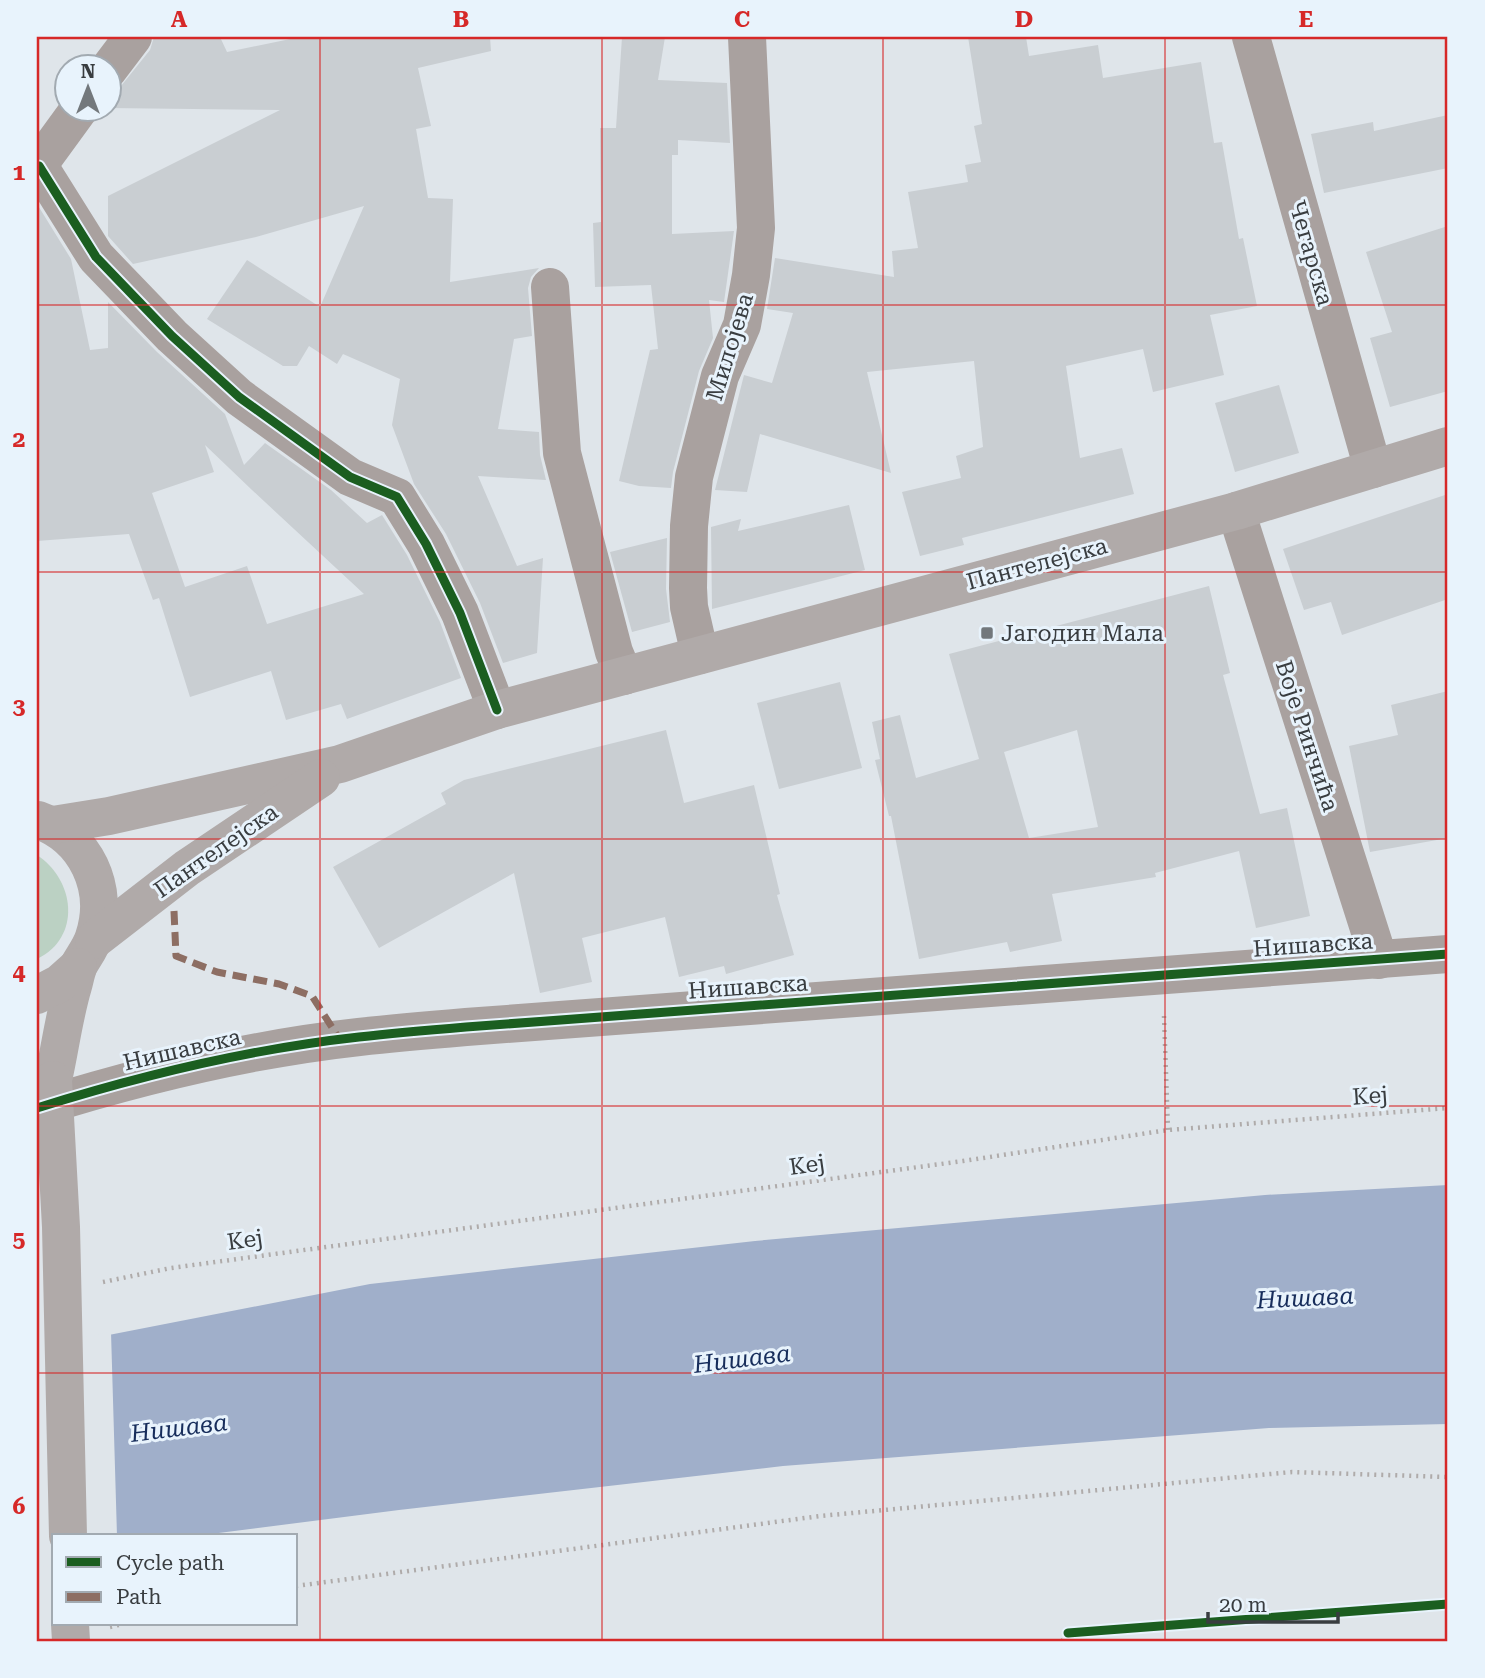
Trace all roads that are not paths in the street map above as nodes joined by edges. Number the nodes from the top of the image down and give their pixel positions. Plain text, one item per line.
1 (133, 37) edge
2 (747, 37) edge
3 (1251, 37) edge
4 (122, 52) edge
5 (70, 122) edge
6 (38, 166) edge
7 (550, 287) dead end
8 (1448, 446) edge
9 (1373, 469) junction
10 (1236, 511) junction
11 (700, 655) junction
12 (624, 676) junction
13 (497, 710) junction
14 (340, 764) junction
15 (45, 822) edge
16 (86, 953) junction
17 (1448, 954) edge
18 (1379, 960) junction
19 (37, 995) edge
20 (46, 1087) edge
21 (68, 1534) edge

1 - 4 street
2 - 11 street, Милојева
3 - 9 street, Чегарска
5 - 6 street
6 - 13 street
7 - 12 street
8 - 9 main road, Пантелејска
9 - 10 main road, Пантелејска
10 - 11 main road, Пантелејска
10 - 18 street, Воје Ринчића
11 - 12 main road, Пантелејска
12 - 13 main road, Пантелејска
13 - 14 main road, Пантелејска
14 - 15 main road, Пантелејска
14 - 16 main road, Пантелејска
15 - 16 main road
16 - 19 main road, Пантелејска
16 - 20 main road
17 - 18 street, Нишавска
18 - 20 street, Нишавска
20 - 21 main road, bridge

